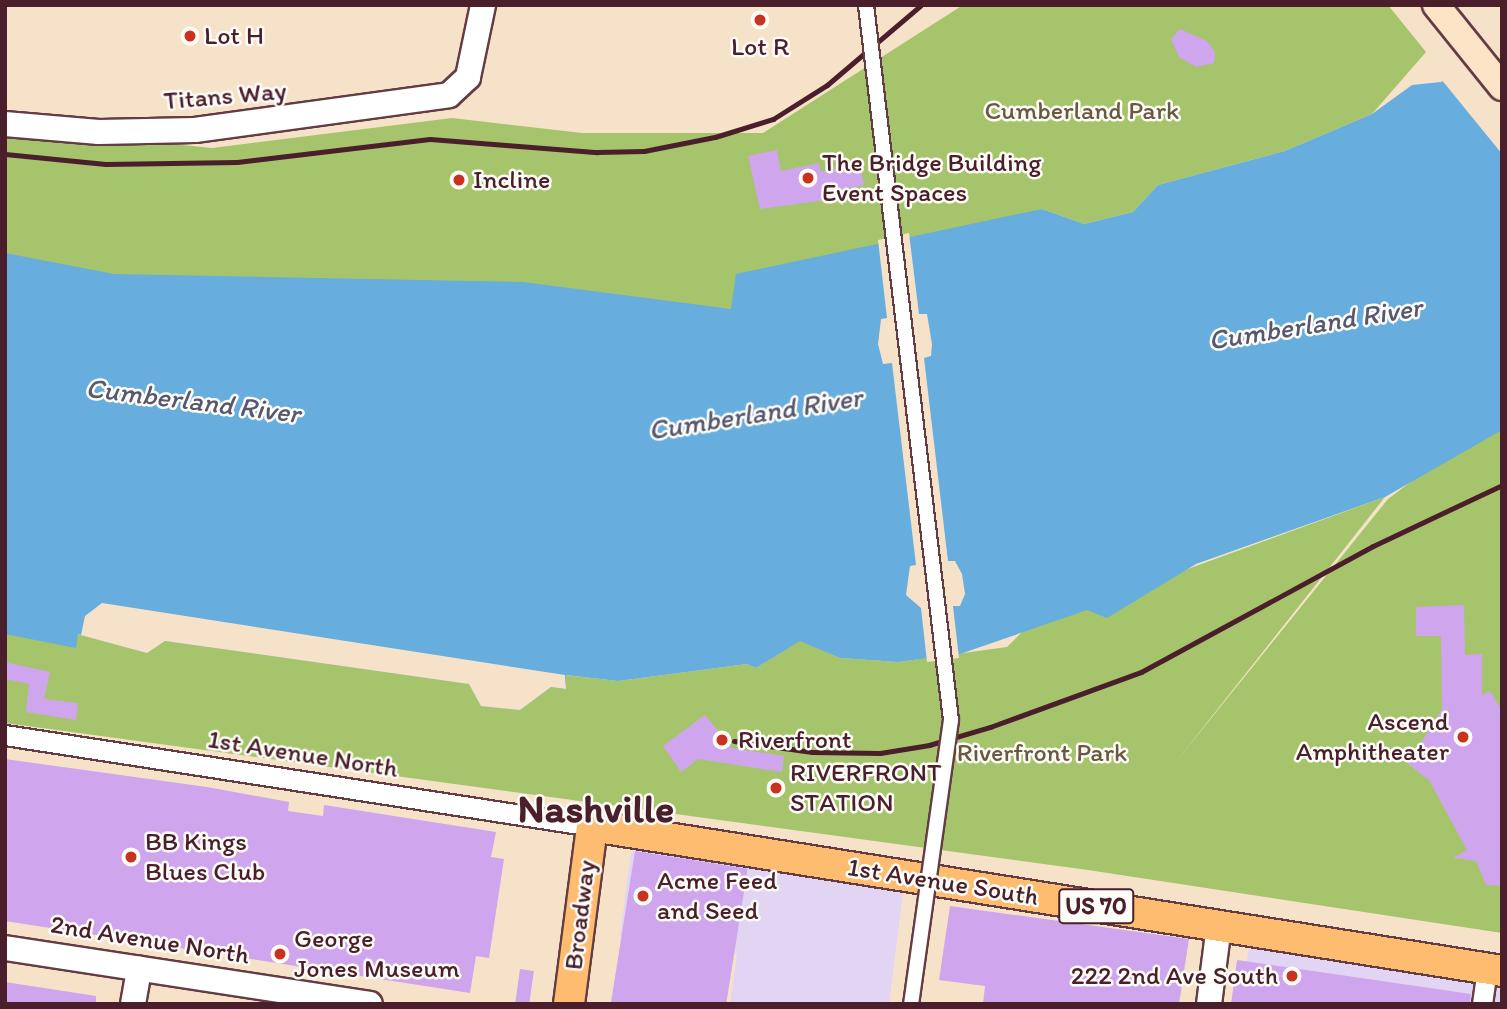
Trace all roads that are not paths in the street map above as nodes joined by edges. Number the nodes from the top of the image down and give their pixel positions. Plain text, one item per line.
1 (482, 5) edge
2 (866, 5) edge
3 (1436, 5) edge
4 (1502, 87) edge
5 (5, 124) edge
6 (5, 735) edge
7 (592, 825) junction
8 (1219, 925) junction
9 (5, 948) edge
10 (139, 969) junction
11 (1494, 970) edge
12 (133, 1004) edge
13 (370, 1004) edge
14 (569, 1004) edge
15 (911, 1004) edge
16 (1209, 1004) edge
17 (1482, 1004) edge

1 - 5 street, Titans Way
2 - 15 street, bridge
3 - 4 main road
6 - 7 street, 1st Avenue North
7 - 8 main road, 1st Avenue South / US 70
7 - 14 main road, Broadway
8 - 11 main road, 1st Avenue South / US 70
8 - 16 street
9 - 10 street, 2nd Avenue North
10 - 12 street
10 - 13 street, 2nd Avenue North
11 - 17 street

